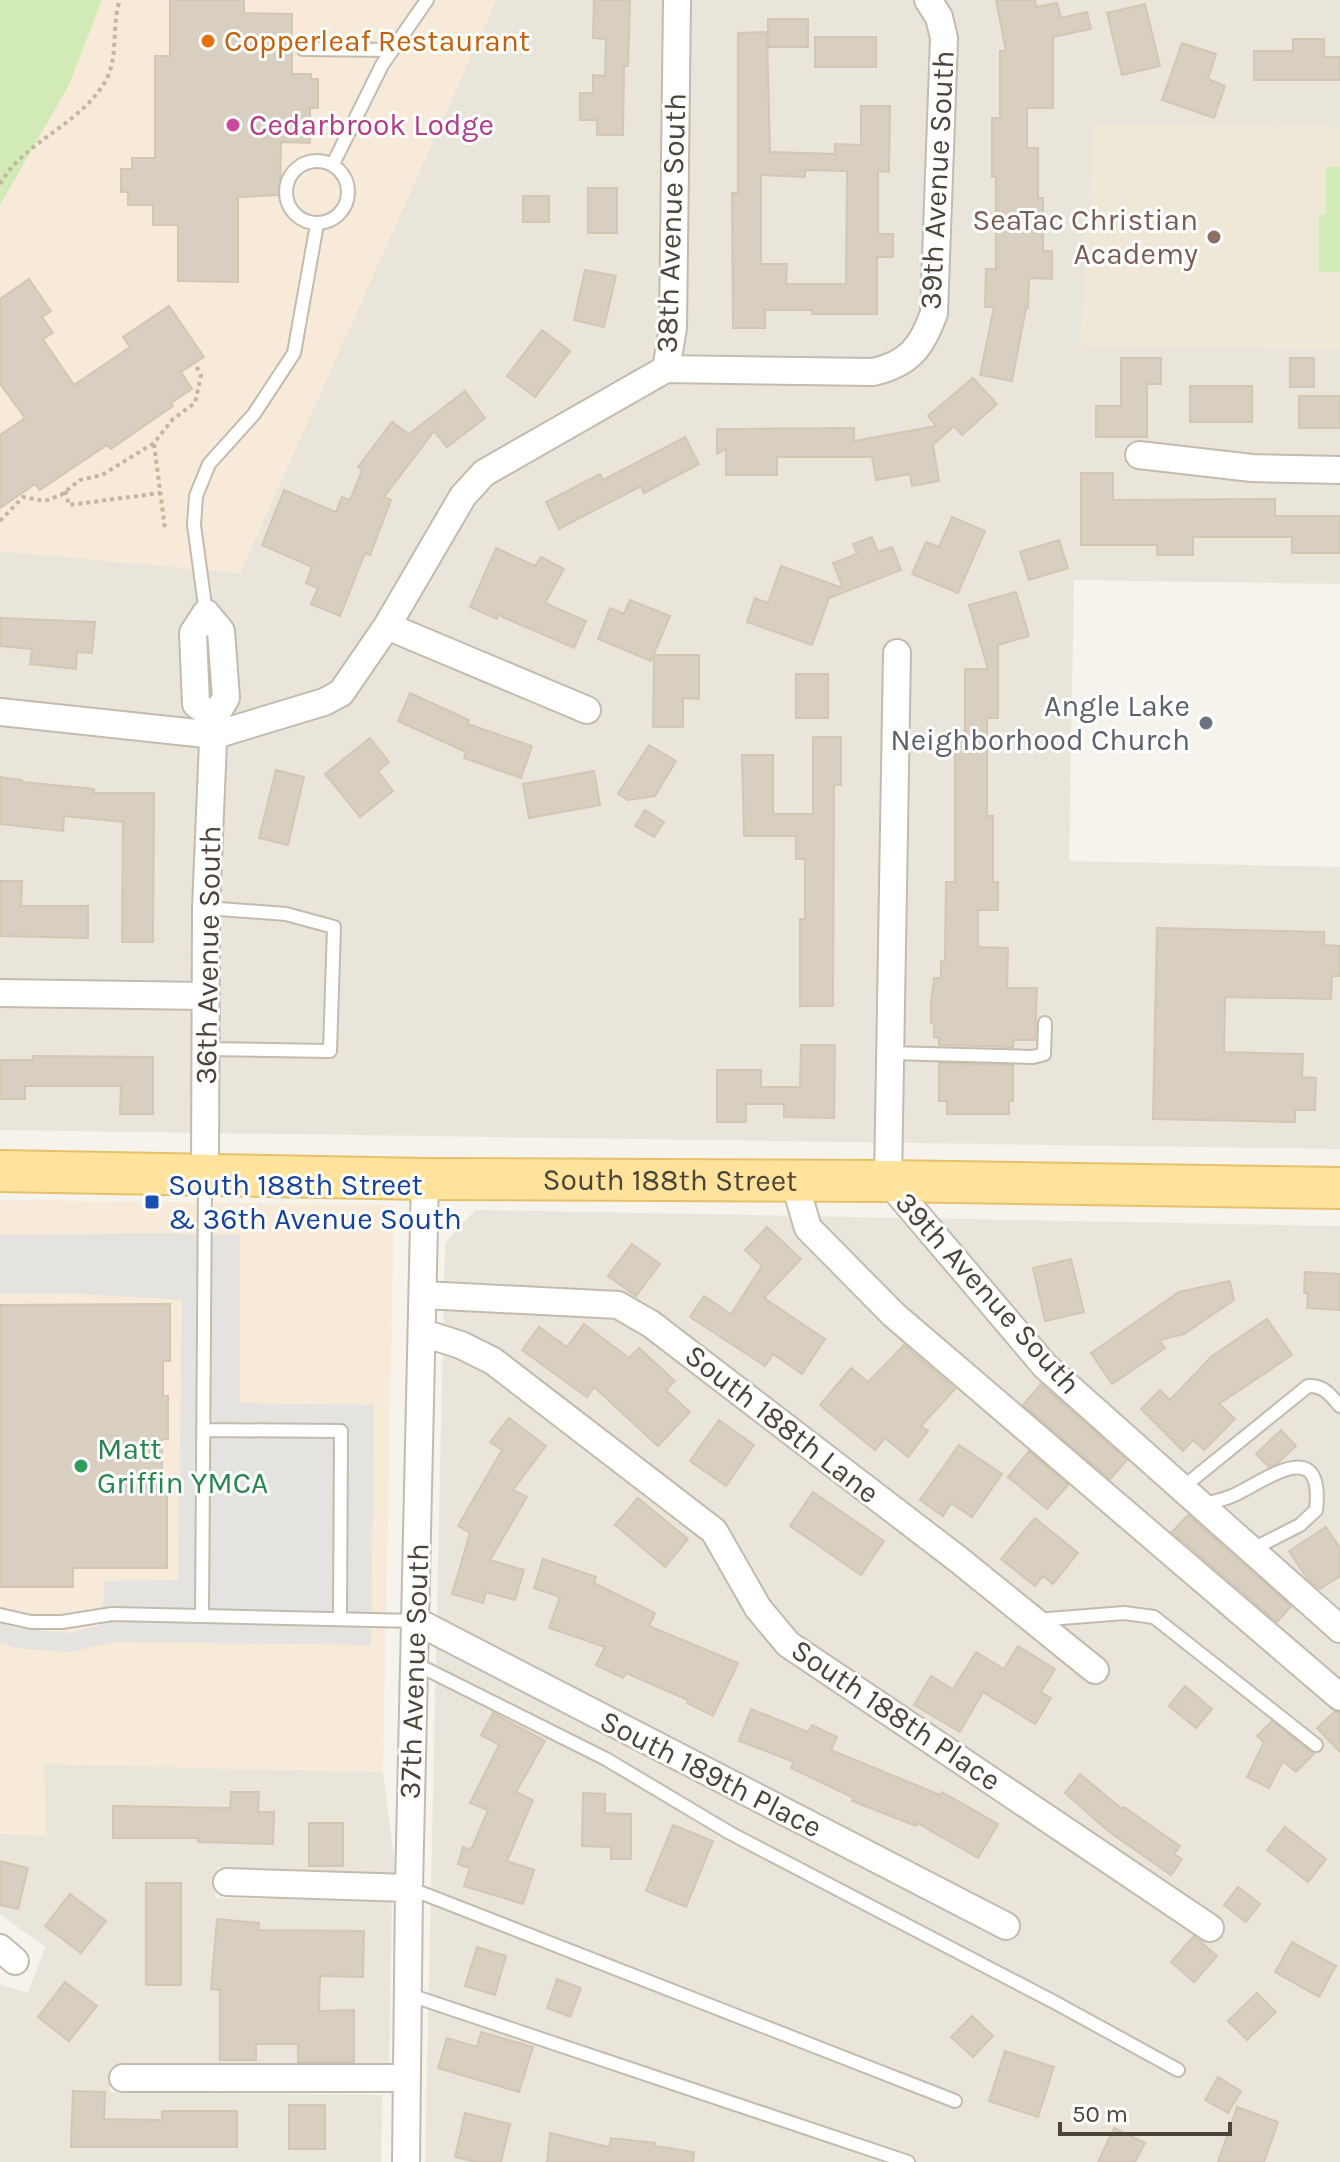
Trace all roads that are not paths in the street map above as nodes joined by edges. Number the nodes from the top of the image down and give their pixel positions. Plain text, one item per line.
1 (427, 0) edge
2 (677, 0) edge
3 (928, 0) edge
4 (303, 49) dead end
5 (392, 50) junction
6 (333, 164) junction
7 (317, 224) junction
8 (666, 369) junction
9 (1139, 455) dead end
10 (1340, 470) edge
11 (206, 613) joint
12 (387, 626) junction
13 (897, 653) dead end
14 (587, 710) dead end
15 (0, 712) edge
16 (215, 726) junction
17 (206, 908) junction
18 (0, 993) edge
19 (205, 996) junction
20 (1045, 1023) dead end
21 (205, 1049) junction
22 (890, 1053) junction
23 (0, 1171) edge
24 (205, 1175) junction
25 (425, 1179) junction
26 (794, 1181) junction
27 (888, 1181) junction
28 (1340, 1188) edge
29 (424, 1295) junction
30 (423, 1333) junction
31 (1340, 1406) edge
32 (203, 1430) junction
33 (1192, 1496) junction
34 (1251, 1550) junction
35 (0, 1615) edge
36 (202, 1616) junction
37 (340, 1619) junction
38 (1032, 1620) junction
39 (416, 1621) junction
40 (1340, 1629) edge
41 (414, 1663) junction
42 (1095, 1670) dead end
43 (1340, 1697) edge
44 (1316, 1745) dead end
45 (227, 1882) dead end
46 (409, 1888) junction
47 (1006, 1926) dead end
48 (1210, 1928) dead end
49 (407, 1994) junction
50 (1178, 2070) dead end
51 (123, 2078) dead end
52 (407, 2078) junction
53 (955, 2101) dead end
54 (406, 2162) edge
55 (908, 2162) edge

1 - 5 lane
2 - 8 street, 38th Avenue South
3 - 8 street, 39th Avenue South
4 - 5 lane
5 - 6 lane
6 - 7 lane
6 - 7 lane
7 - 11 lane
8 - 12 street, 38th Avenue South
9 - 10 street
11 - 16 street
12 - 14 street
12 - 16 street, 38th Avenue South
13 - 22 street, 39th Avenue South
15 - 16 street
16 - 17 street, 36th Avenue South
17 - 19 street, 36th Avenue South
17 - 21 lane
18 - 19 street
19 - 21 street, 36th Avenue South
20 - 22 lane
21 - 24 street, 36th Avenue South
22 - 27 street, 39th Avenue South
23 - 24 main road, South 188th Street
24 - 25 main road, South 188th Street
24 - 32 lane
25 - 26 main road, South 188th Street
25 - 29 street, 37th Avenue South
26 - 27 main road, South 188th Street
26 - 43 street
27 - 28 main road, South 188th Street
27 - 33 street, 39th Avenue South
29 - 30 street, 37th Avenue South
29 - 38 street, South 188th Lane
30 - 39 street, 37th Avenue South
30 - 48 street, South 188th Place
31 - 33 lane
32 - 36 lane
32 - 37 lane
33 - 34 street, 39th Avenue South
33 - 34 lane
34 - 40 street, 39th Avenue South
35 - 36 lane
36 - 37 lane
37 - 39 lane
38 - 42 street, South 188th Lane
38 - 44 lane
39 - 41 street, 37th Avenue South
39 - 47 street, South 189th Place
41 - 46 street, 37th Avenue South
41 - 50 lane
45 - 46 street
46 - 49 street, 37th Avenue South
46 - 53 lane
49 - 52 street, 37th Avenue South
49 - 55 lane
51 - 52 street
52 - 54 street, 37th Avenue South

